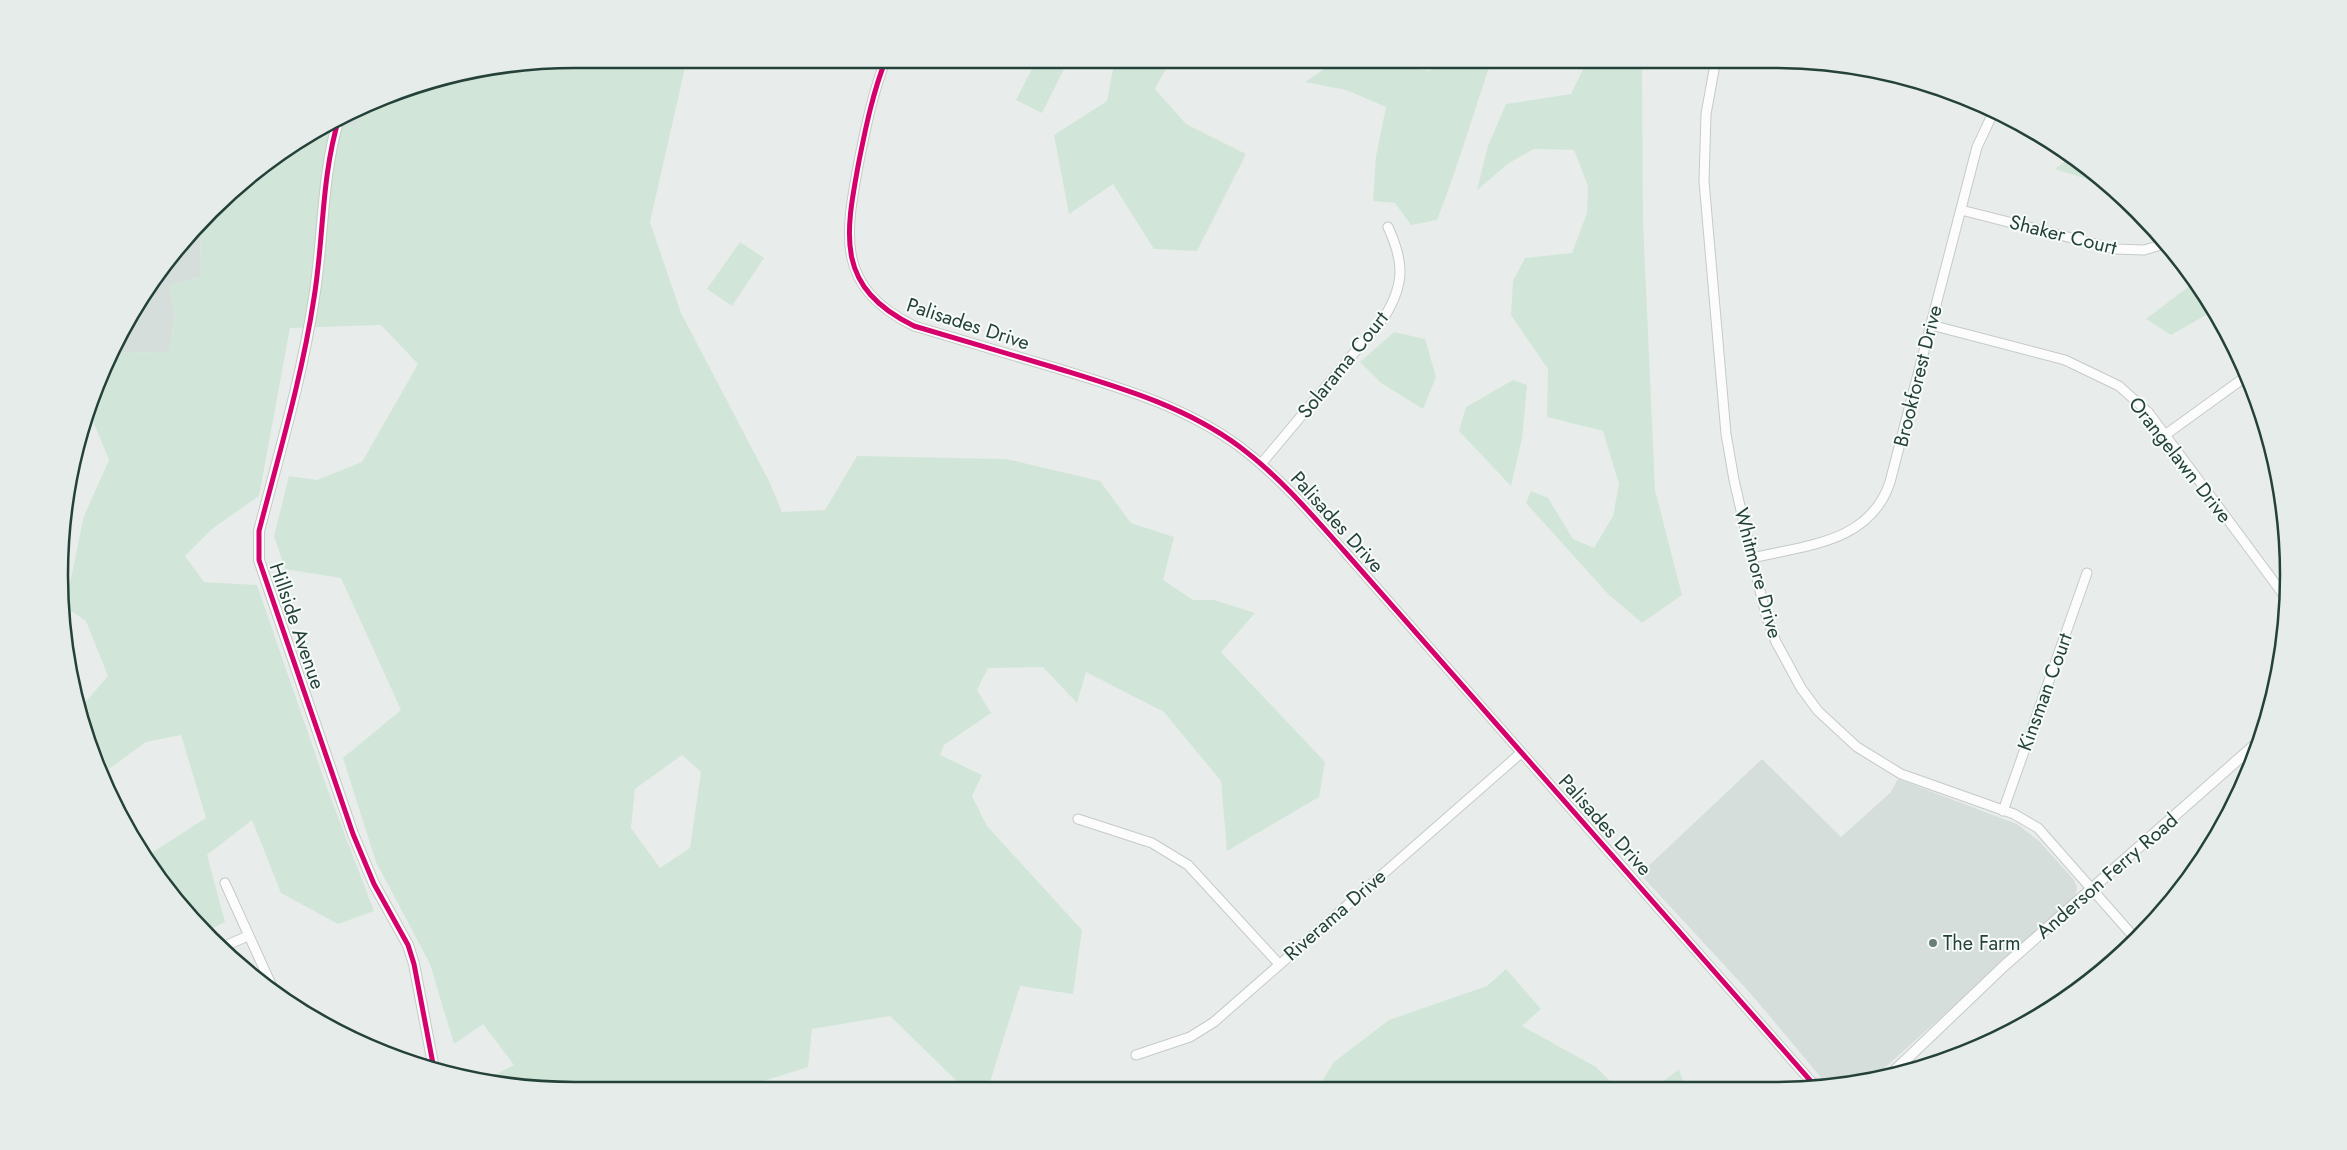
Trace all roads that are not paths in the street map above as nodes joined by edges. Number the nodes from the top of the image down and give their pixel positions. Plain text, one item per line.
1 (883, 68) edge
2 (1714, 68) edge
3 (1991, 118) edge
4 (337, 127) edge
5 (1961, 210) junction
6 (1388, 227) dead end
7 (2159, 246) edge
8 (1931, 325) junction
9 (2241, 380) edge
10 (2165, 435) junction
11 (1262, 464) junction
12 (1752, 558) junction
13 (2087, 573) dead end
14 (2279, 589) edge
15 (2248, 751) edge
16 (1521, 753) junction
17 (2003, 811) junction
18 (1078, 819) dead end
19 (225, 883) dead end
20 (2092, 889) junction
21 (2131, 934) edge
22 (248, 936) junction
23 (227, 945) edge
24 (1279, 964) junction
25 (269, 980) edge
26 (1136, 1055) dead end
27 (433, 1062) edge
28 (1899, 1066) edge
29 (1810, 1081) edge

1 - 11 street, Palisades Drive
2 - 12 street, Whitmore Drive
3 - 5 street, Brookforest Drive
4 - 27 street, Hillside Avenue
5 - 7 street, Shaker Court
5 - 8 street, Brookforest Drive
6 - 11 street, Solarama Court
8 - 10 street, Orangelawn Drive
8 - 12 street, Brookforest Drive
9 - 10 street
10 - 14 street, Orangelawn Drive
11 - 16 street, Palisades Drive
12 - 17 street, Whitmore Drive
13 - 17 street, Kinsman Court
15 - 20 street, Anderson Ferry Road
16 - 24 street, Riverama Drive
16 - 29 street, Palisades Drive
17 - 20 street, Whitmore Drive
18 - 24 street
19 - 22 street
20 - 21 street, Whitmore Drive
20 - 28 street, Anderson Ferry Road
22 - 23 street
22 - 25 street
24 - 26 street, Riverama Drive

